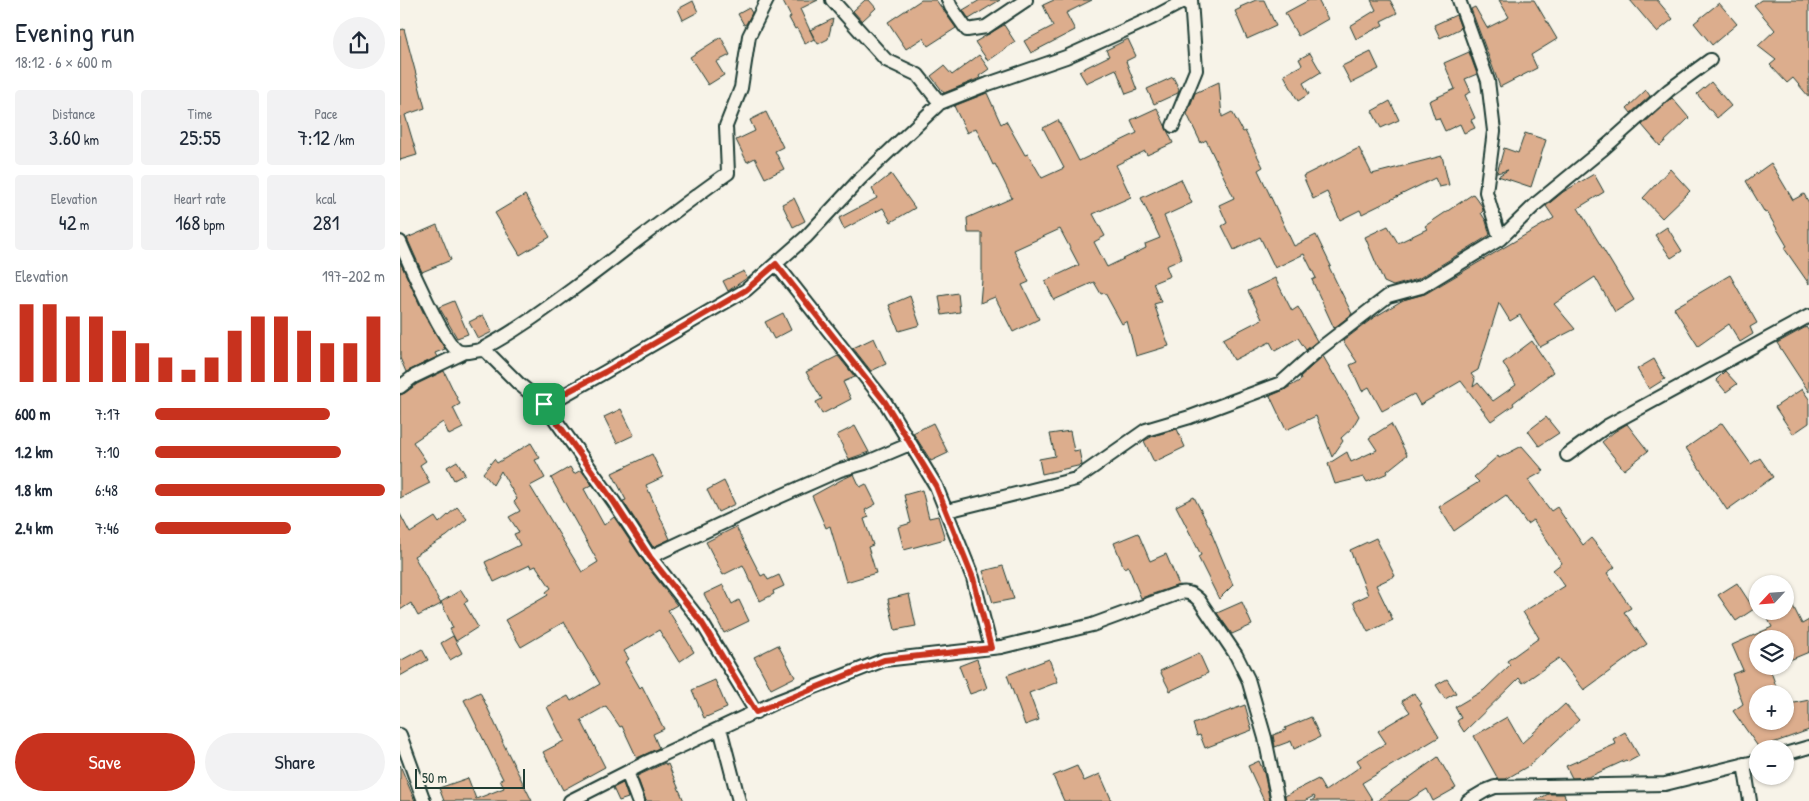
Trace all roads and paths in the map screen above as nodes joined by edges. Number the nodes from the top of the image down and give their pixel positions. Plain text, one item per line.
1 (767, 0) edge
2 (832, 0) edge
3 (948, 0) edge
4 (1026, 0) edge
5 (1186, 0) edge
6 (1191, 0) edge
7 (1459, 0) edge
8 (1710, 60) dead end
9 (940, 102) junction
10 (1173, 126) dead end
11 (1500, 239) junction
12 (400, 242) edge
13 (776, 264) junction
14 (1809, 316) edge
15 (480, 350) junction
16 (464, 353) junction
17 (400, 387) edge
18 (544, 404) junction
19 (910, 444) junction
20 (1567, 455) dead end
21 (947, 511) junction
22 (650, 557) junction
23 (991, 648) junction
24 (756, 712) junction
25 (720, 728) junction
26 (400, 735) edge
27 (1809, 747) edge
28 (1794, 751) edge
29 (1749, 763) edge
30 (1744, 764) junction
31 (627, 772) junction
32 (424, 801) edge
33 (570, 801) edge
34 (638, 801) edge
35 (739, 801) edge
36 (1278, 801) edge
37 (1468, 801) edge
38 (1750, 801) edge

1 - 15 street
2 - 9 street
3 - 4 street
5 - 9 street
6 - 10 street
7 - 11 street
8 - 11 street
9 - 13 street
11 - 21 street
12 - 16 street
13 - 18 street
13 - 19 street
14 - 20 street
15 - 16 street
15 - 18 street
16 - 17 street
18 - 22 street
19 - 21 street
19 - 22 street
21 - 23 street
22 - 24 street
23 - 24 street
23 - 36 street
24 - 25 street
25 - 31 street
25 - 35 street
26 - 32 street
27 - 28 street
29 - 30 street
30 - 37 street
30 - 38 street
31 - 33 street
31 - 34 street

